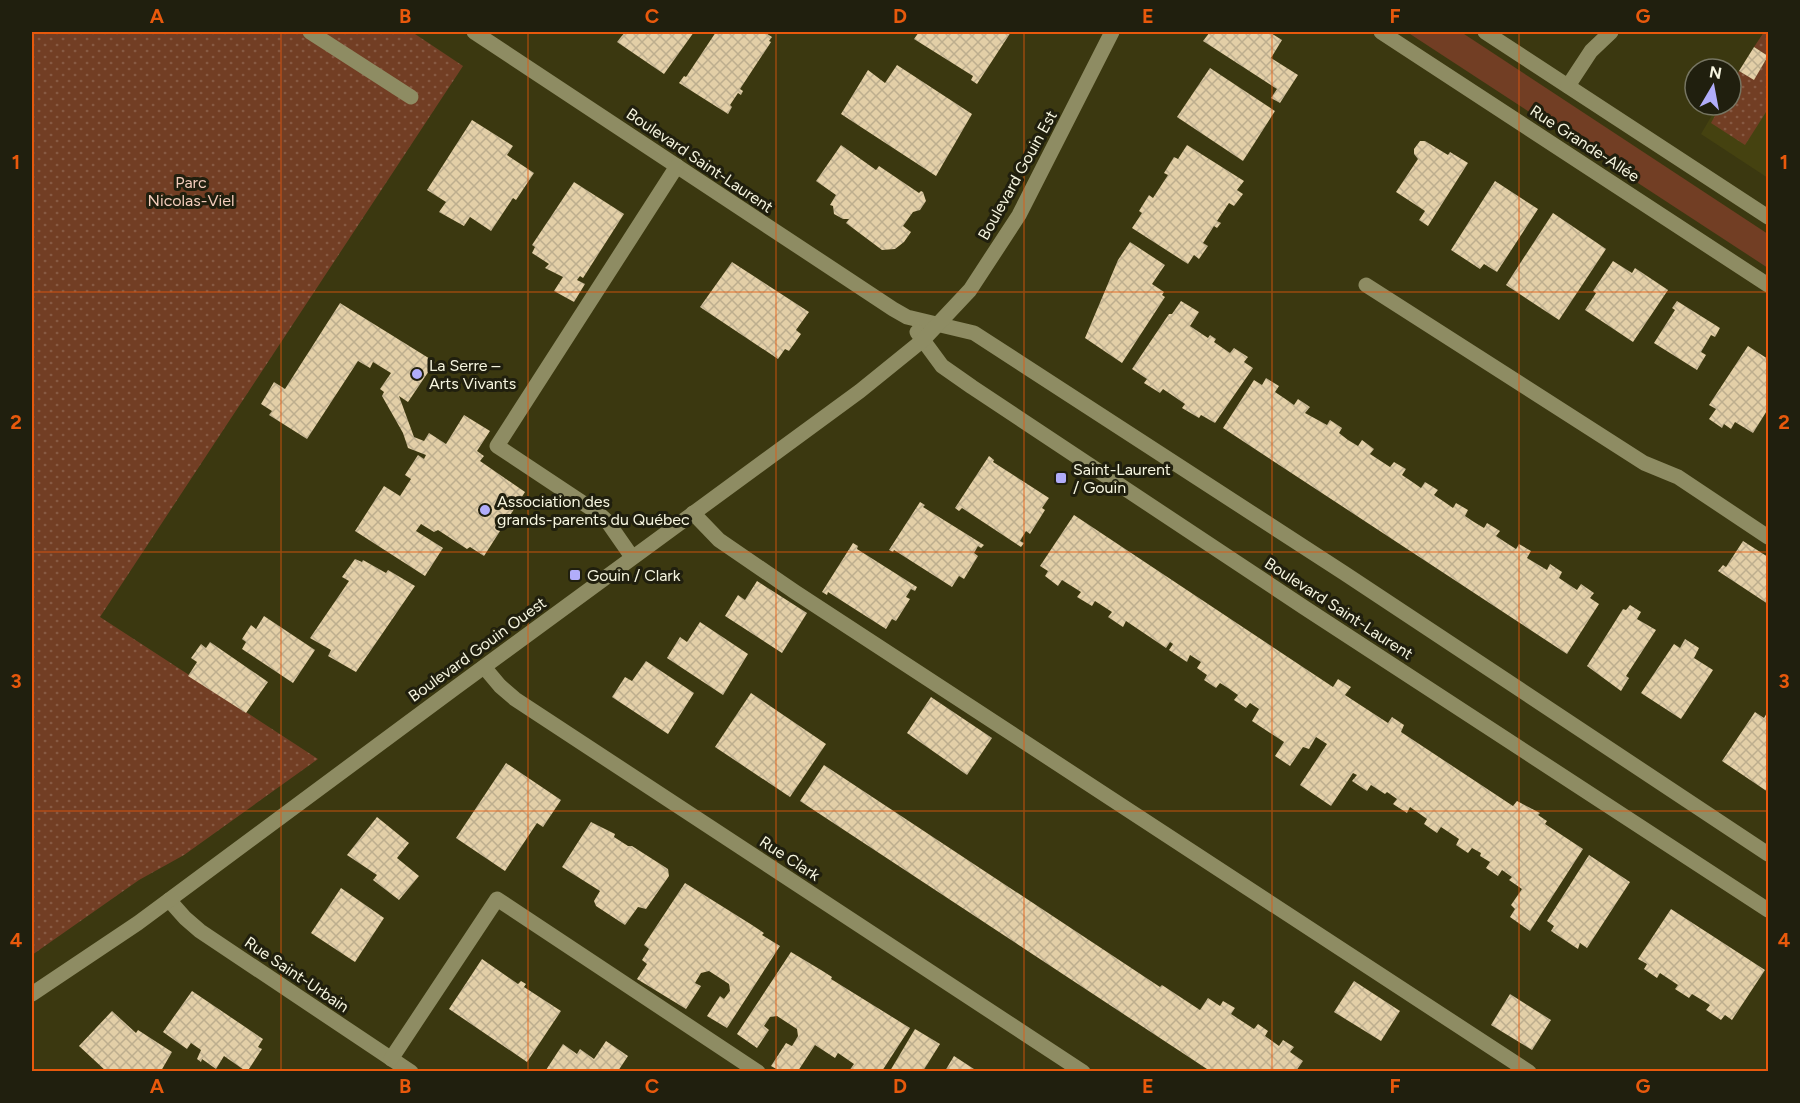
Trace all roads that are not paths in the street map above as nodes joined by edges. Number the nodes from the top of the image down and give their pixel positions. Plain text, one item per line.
1 (310, 32) edge
2 (474, 32) edge
3 (1112, 32) edge
4 (1381, 32) edge
5 (1485, 32) edge
6 (1611, 32) edge
7 (1568, 86) junction
8 (411, 98) dead end
9 (677, 166) junction
10 (1768, 217) edge
11 (1366, 285) dead end
12 (1768, 285) edge
13 (907, 317) junction
14 (939, 325) junction
15 (923, 340) junction
16 (693, 513) junction
17 (1768, 537) edge
18 (632, 557) junction
19 (484, 667) junction
20 (1768, 854) edge
21 (169, 900) junction
22 (1768, 910) edge
23 (32, 994) edge
24 (391, 1059) junction
25 (411, 1071) edge
26 (758, 1071) edge
27 (1083, 1071) edge
28 (1529, 1071) edge

1 - 8 street
2 - 9 street, Boulevard Saint-Laurent
3 - 14 street, Boulevard Gouin Est
4 - 12 street, Rue Grande-Allée
5 - 7 street
6 - 7 street
7 - 10 street
9 - 13 street, Boulevard Saint-Laurent
9 - 18 street
11 - 17 street
13 - 14 street, Boulevard Saint-Laurent
13 - 15 street, Boulevard Saint-Laurent
14 - 15 street, Boulevard Gouin Ouest
14 - 20 street, Boulevard Saint-Laurent
15 - 16 street, Boulevard Gouin Ouest
15 - 22 street, Boulevard Saint-Laurent
16 - 18 street, Boulevard Gouin Ouest
16 - 28 street
18 - 19 street, Boulevard Gouin Ouest
19 - 21 street, Boulevard Gouin Ouest
19 - 27 street, Rue Clark
21 - 23 street, Boulevard Gouin Ouest
21 - 24 street, Rue Saint-Urbain
24 - 25 street, Rue Saint-Urbain
24 - 26 street

